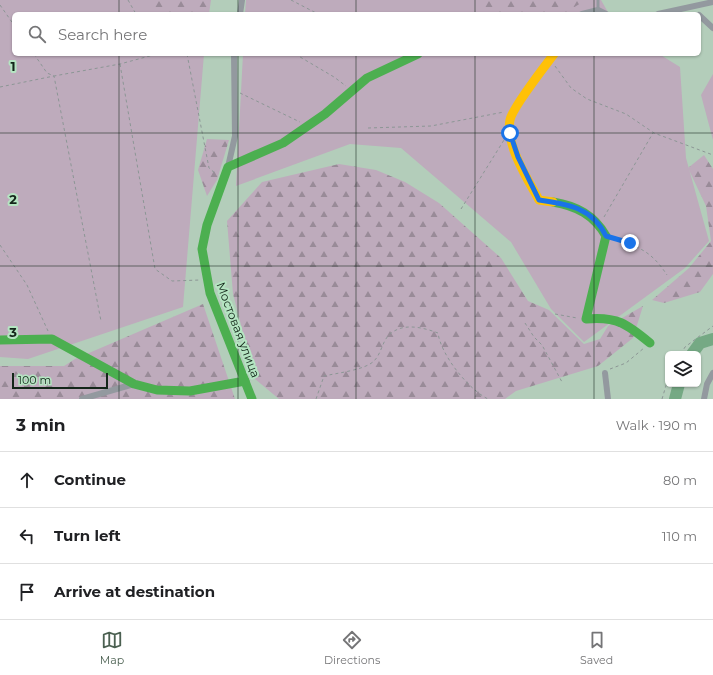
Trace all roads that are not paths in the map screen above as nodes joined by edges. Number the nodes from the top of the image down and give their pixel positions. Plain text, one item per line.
1 (242, 0) edge
2 (598, 0) edge
3 (713, 2) edge
4 (690, 6) junction
5 (598, 10) junction
6 (240, 12) edge
7 (590, 12) edge
8 (602, 12) edge
9 (666, 12) edge
10 (697, 12) edge
11 (701, 16) edge
12 (713, 28) edge
13 (234, 56) edge
14 (414, 56) edge
15 (552, 56) edge
16 (228, 167) junction
17 (0, 340) edge
18 (650, 343) road end
19 (605, 373) road end
20 (713, 373) edge
21 (245, 381) junction
22 (134, 384) junction
23 (82, 399) edge
24 (252, 399) edge
25 (608, 399) edge
26 (704, 399) edge

1 - 6 street
2 - 5 lane
3 - 4 street
4 - 9 street
4 - 10 street
5 - 7 street
5 - 8 street
11 - 12 street
13 - 16 street
14 - 16 street
15 - 18 street
16 - 21 street, Мостовая улица
17 - 22 street
19 - 25 street
20 - 26 street
21 - 22 street
21 - 24 street, Мостовая улица
22 - 23 street

